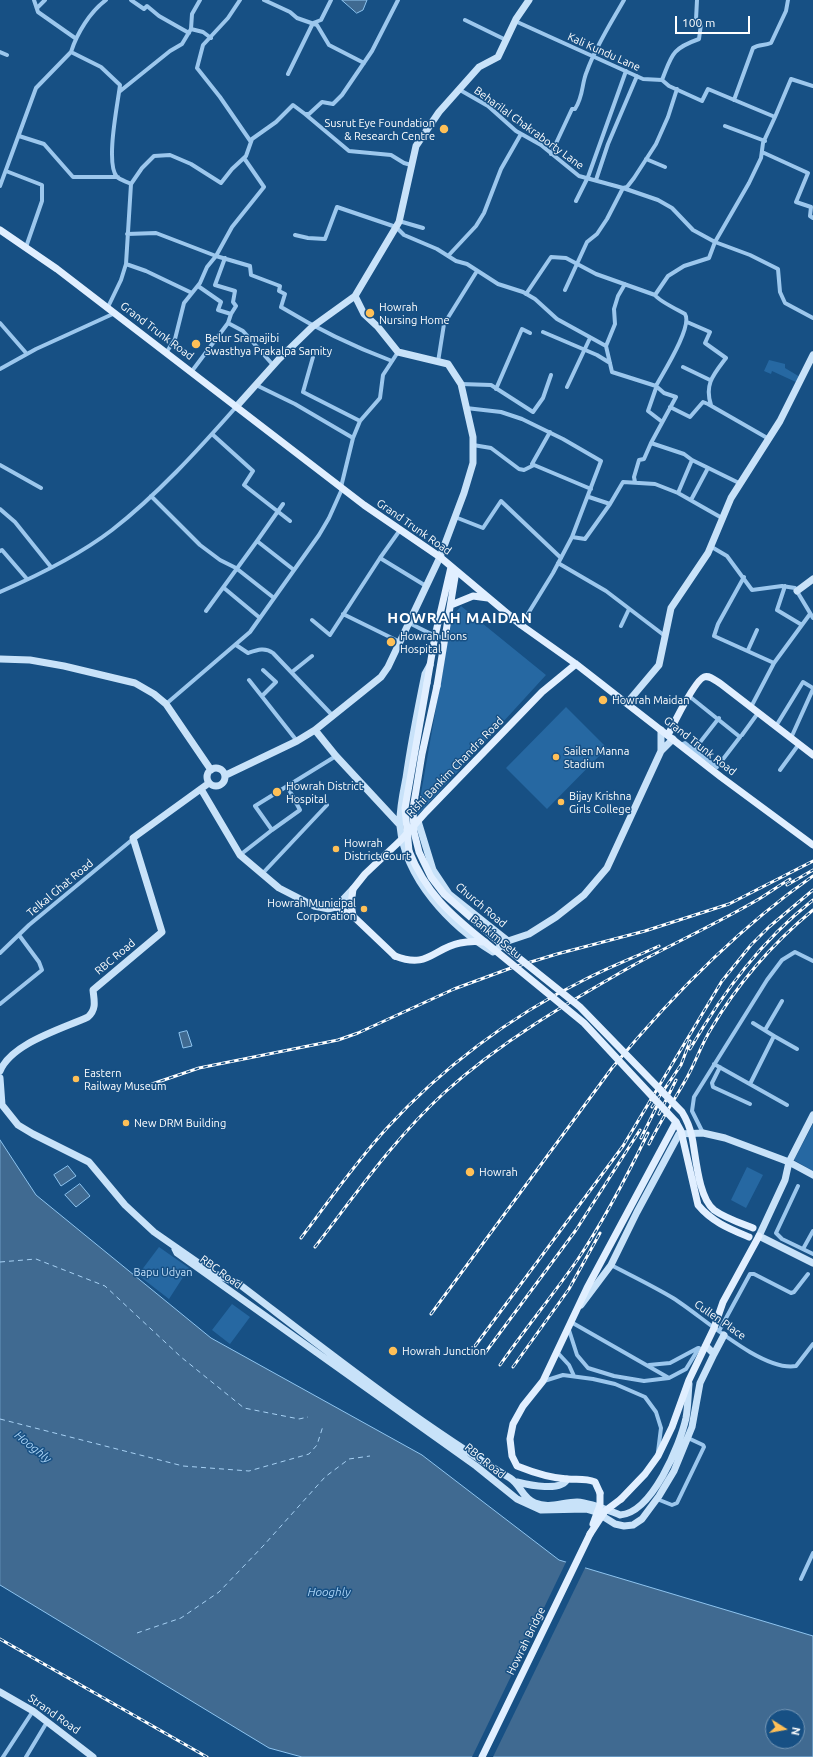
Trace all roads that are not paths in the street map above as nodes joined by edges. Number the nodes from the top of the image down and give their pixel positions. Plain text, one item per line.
1 (34, 0) edge
2 (45, 0) edge
3 (106, 0) edge
4 (131, 0) edge
5 (200, 0) edge
6 (240, 0) edge
7 (264, 0) edge
8 (331, 0) edge
9 (398, 0) edge
10 (529, 0) edge
11 (624, 0) edge
12 (697, 0) edge
13 (788, 0) edge
14 (37, 8) junction
15 (465, 20) dead end
16 (515, 22) junction
17 (313, 23) junction
18 (190, 31) junction
19 (75, 38) junction
20 (210, 38) junction
21 (506, 40) junction
22 (0, 52) edge
23 (70, 52) junction
24 (7, 55) dead end
25 (593, 57) junction
26 (364, 63) junction
27 (626, 71) junction
28 (288, 74) dead end
29 (637, 76) junction
30 (662, 80) junction
31 (813, 86) edge
32 (677, 89) junction
33 (460, 90) junction
34 (119, 92) junction
35 (734, 100) junction
36 (305, 114) junction
37 (775, 117) junction
38 (725, 126) dead end
39 (521, 134) junction
40 (20, 136) junction
41 (765, 141) junction
42 (251, 142) junction
43 (762, 152) junction
44 (551, 154) junction
45 (244, 158) junction
46 (646, 159) junction
47 (411, 165) junction
48 (665, 166) dead end
49 (6, 171) junction
50 (118, 177) junction
51 (588, 177) junction
52 (596, 180) junction
53 (132, 184) junction
54 (0, 186) edge
55 (623, 188) junction
56 (576, 201) dead end
57 (813, 218) edge
58 (397, 224) junction
59 (423, 228) dead end
60 (0, 230) edge
61 (127, 234) junction
62 (295, 235) dead end
63 (715, 242) junction
64 (26, 248) junction
65 (216, 256) junction
66 (448, 256) junction
67 (225, 258) junction
68 (578, 263) junction
69 (126, 264) junction
70 (477, 271) junction
71 (625, 284) junction
72 (198, 286) junction
73 (565, 290) dead end
74 (192, 293) junction
75 (526, 294) junction
76 (655, 295) junction
77 (355, 296) junction
78 (108, 307) junction
79 (115, 313) junction
80 (231, 314) junction
81 (813, 318) edge
82 (687, 322) junction
83 (0, 323) edge
84 (228, 323) junction
85 (312, 326) junction
86 (543, 332) dead end
87 (530, 333) dead end
88 (590, 338) junction
89 (606, 346) junction
90 (584, 351) junction
91 (166, 352) junction
92 (398, 352) junction
93 (27, 354) junction
94 (813, 355) edge
95 (313, 357) dead end
96 (392, 361) junction
97 (438, 362) junction
98 (610, 363) junction
99 (273, 365) junction
100 (683, 367) dead end
101 (0, 369) edge
102 (192, 371) junction
103 (551, 375) dead end
104 (710, 380) junction
105 (461, 384) junction
106 (256, 385) junction
107 (567, 387) dead end
108 (656, 387) junction
109 (496, 389) junction
110 (711, 405) junction
111 (670, 407) junction
112 (236, 408) junction
113 (465, 408) junction
114 (360, 421) junction
115 (661, 421) junction
116 (550, 432) junction
117 (212, 434) junction
118 (353, 438) junction
119 (769, 439) junction
120 (651, 443) junction
121 (473, 445) junction
122 (692, 460) junction
123 (532, 464) junction
124 (0, 465) edge
125 (708, 468) junction
126 (635, 482) junction
127 (739, 483) junction
128 (41, 488) dead end
129 (341, 488) junction
130 (592, 489) junction
131 (678, 493) junction
132 (151, 496) junction
133 (589, 497) junction
134 (691, 500) junction
135 (283, 504) dead end
136 (610, 504) junction
137 (0, 509) edge
138 (278, 512) junction
139 (455, 517) junction
140 (722, 518) junction
141 (290, 521) dead end
142 (400, 530) junction
143 (572, 537) junction
144 (257, 541) junction
145 (710, 546) junction
146 (0, 550) edge
147 (440, 557) junction
148 (380, 558) junction
149 (561, 558) junction
150 (558, 563) junction
151 (51, 566) junction
152 (236, 568) junction
153 (454, 569) junction
154 (294, 570) junction
155 (744, 578) junction
156 (27, 579) junction
157 (813, 579) edge
158 (426, 586) junction
159 (785, 586) junction
160 (224, 588) junction
161 (798, 591) junction
162 (0, 592) edge
163 (274, 598) junction
164 (488, 598) junction
165 (451, 605) junction
166 (630, 609) junction
167 (206, 611) dead end
168 (343, 614) junction
169 (810, 614) junction
170 (260, 618) junction
171 (813, 618) edge
172 (312, 620) dead end
173 (409, 623) junction
174 (521, 625) junction
175 (802, 625) junction
176 (621, 626) dead end
177 (757, 630) dead end
178 (435, 636) junction
179 (666, 636) junction
180 (444, 638) junction
181 (400, 642) junction
182 (236, 645) junction
183 (748, 650) junction
184 (312, 656) dead end
185 (0, 659) edge
186 (774, 663) junction
187 (430, 664) junction
188 (576, 664) junction
189 (263, 670) dead end
190 (292, 672) junction
191 (249, 680) dead end
192 (813, 688) edge
193 (262, 696) junction
194 (689, 696) junction
195 (628, 703) junction
196 (166, 704) junction
197 (751, 707) junction
198 (758, 713) junction
199 (333, 716) junction
200 (719, 718) junction
201 (776, 726) junction
202 (315, 730) junction
203 (661, 730) junction
204 (742, 735) dead end
205 (670, 737) junction
206 (791, 738) junction
207 (297, 741) junction
208 (799, 744) junction
209 (680, 745) junction
210 (694, 750) junction
211 (661, 751) junction
212 (813, 755) edge
213 (336, 756) junction
214 (211, 770) junction
215 (780, 770) dead end
216 (226, 776) junction
217 (209, 783) junction
218 (287, 786) junction
219 (201, 790) junction
220 (327, 805) dead end
221 (418, 821) junction
222 (400, 825) junction
223 (272, 830) junction
224 (133, 838) junction
225 (402, 839) junction
226 (813, 845) edge
227 (240, 855) junction
228 (262, 874) junction
229 (354, 889) junction
230 (336, 907) junction
231 (353, 916) junction
232 (19, 935) junction
233 (508, 941) junction
234 (485, 942) junction
235 (0, 952) edge
236 (813, 961) edge
237 (782, 1001) dead end
238 (0, 1004) edge
239 (753, 1023) dead end
240 (765, 1030) junction
241 (774, 1036) junction
242 (797, 1049) dead end
243 (714, 1064) junction
244 (720, 1067) junction
245 (0, 1071) edge
246 (0, 1078) edge
247 (750, 1084) junction
248 (750, 1104) dead end
249 (787, 1105) dead end
250 (813, 1115) edge
251 (676, 1122) junction
252 (703, 1133) junction
253 (789, 1162) junction
254 (813, 1174) edge
255 (798, 1186) dead end
256 (813, 1230) edge
257 (759, 1236) junction
258 (174, 1247) junction
259 (803, 1249) junction
260 (813, 1254) edge
261 (813, 1263) edge
262 (611, 1265) junction
263 (808, 1274) dead end
264 (576, 1312) junction
265 (571, 1322) junction
266 (569, 1330) junction
267 (719, 1331) junction
268 (813, 1344) edge
269 (702, 1347) junction
270 (557, 1352) junction
271 (714, 1354) junction
272 (648, 1365) junction
273 (574, 1376) junction
274 (669, 1378) junction
275 (689, 1380) junction
276 (543, 1381) junction
277 (688, 1438) junction
278 (658, 1456) junction
279 (567, 1479) junction
280 (517, 1482) junction
281 (657, 1499) junction
282 (590, 1534) junction
283 (813, 1553) edge
284 (801, 1579) dead end
285 (0, 1692) edge
286 (33, 1711) junction
287 (47, 1721) junction
288 (3, 1757) edge
289 (26, 1757) edge
290 (93, 1757) edge
291 (482, 1757) edge

1 - 14 street
2 - 14 street
3 - 19 street
4 - 18 street
5 - 18 street
6 - 20 street
7 - 17 street
8 - 17 street
9 - 26 street
10 - 16 main road
11 - 25 street
12 - 30 street
13 - 35 street
14 - 19 street
15 - 21 street
16 - 21 main road
16 - 25 street, Kali Kundu Lane
17 - 26 street
17 - 28 street
18 - 20 street
18 - 34 street
19 - 23 street
20 - 42 street
21 - 33 main road
22 - 24 street
23 - 34 street
23 - 40 street
25 - 27 street, Kali Kundu Lane
25 - 44 street
26 - 36 street
27 - 29 street, Kali Kundu Lane
27 - 51 street
29 - 30 street, Kali Kundu Lane
29 - 52 street
30 - 32 street, Kali Kundu Lane
31 - 37 street
32 - 35 street, Kali Kundu Lane
32 - 46 street
33 - 39 street, Beharilal Chakraborty Lane
33 - 47 main road
34 - 50 street
35 - 37 street, Kali Kundu Lane
36 - 42 street
36 - 47 street
37 - 41 street
38 - 41 street
39 - 44 street, Beharilal Chakraborty Lane
39 - 66 street
40 - 49 street
40 - 50 street
41 - 43 street
42 - 45 street
43 - 57 street
43 - 63 street
44 - 51 street, Beharilal Chakraborty Lane
45 - 53 street
45 - 65 street
46 - 48 street
46 - 55 street
47 - 58 main road
49 - 54 street
49 - 64 street
50 - 53 street
51 - 52 street, Beharilal Chakraborty Lane
51 - 56 street
52 - 55 street, Beharilal Chakraborty Lane
53 - 61 street
55 - 63 street, Beharilal Chakraborty Lane
55 - 68 street
58 - 59 street
58 - 62 street
58 - 66 street
58 - 77 main road
60 - 64 main road, Grand Trunk Road
61 - 65 street
61 - 69 street
63 - 76 street
63 - 81 street, Beharilal Chakraborty Lane
64 - 78 main road, Grand Trunk Road
65 - 67 street
65 - 72 street
66 - 70 street
67 - 80 street
67 - 85 street
68 - 71 street
68 - 73 street
68 - 75 street
69 - 74 street
69 - 78 street
70 - 75 street
70 - 97 street
71 - 76 street
71 - 89 street
72 - 74 street
72 - 80 street
74 - 91 street
75 - 88 street
76 - 82 street
77 - 85 main road
77 - 92 main road
78 - 79 main road, Grand Trunk Road
79 - 91 main road, Grand Trunk Road
79 - 93 street
80 - 84 street
82 - 104 street
82 - 108 street
83 - 93 street
84 - 99 street
84 - 102 street
85 - 96 street
85 - 99 main road
86 - 90 street
87 - 109 street
88 - 89 street
88 - 90 street
89 - 98 street
90 - 98 street
90 - 107 street
91 - 102 main road, Grand Trunk Road
92 - 96 street
92 - 97 main road
93 - 101 street
94 - 119 main road
95 - 114 street
96 - 114 street
97 - 105 main road
98 - 108 street
99 - 106 main road
100 - 104 street
102 - 112 main road, Grand Trunk Road
103 - 109 street
104 - 110 street
105 - 109 street
105 - 113 main road
106 - 112 main road
106 - 118 street
108 - 111 street
108 - 115 street
110 - 111 street
110 - 119 street
111 - 115 street
112 - 117 street
112 - 129 main road, Grand Trunk Road
113 - 116 street
113 - 121 main road
114 - 118 street
115 - 120 street
116 - 123 street
116 - 130 street
117 - 132 street
117 - 138 street
118 - 129 street
119 - 127 main road
120 - 122 street
120 - 126 street
121 - 123 street
121 - 139 main road
122 - 125 street
122 - 131 street
123 - 130 street
124 - 128 street
125 - 127 street
125 - 134 street
126 - 131 street
126 - 136 street
127 - 140 main road
129 - 142 main road, Grand Trunk Road
129 - 154 street
130 - 133 street
131 - 134 street
132 - 151 street
132 - 152 street
133 - 136 street
133 - 143 street
134 - 140 street
135 - 138 street
136 - 143 street
137 - 151 street
138 - 141 street
138 - 144 street
139 - 147 main road
139 - 149 street
140 - 145 main road
142 - 147 main road, Grand Trunk Road
142 - 148 street
143 - 149 street
144 - 152 street
144 - 154 street
145 - 155 street
145 - 179 main road
146 - 156 street
147 - 153 main road, Grand Trunk Road
147 - 158 main road
148 - 158 street
148 - 168 street
149 - 150 street
150 - 166 street
150 - 174 street
151 - 156 street
152 - 160 street
152 - 163 street
153 - 164 main road, Grand Trunk Road
153 - 165 main road, Bankim Setu
153 - 178 main road, Bankim Setu
154 - 163 street
155 - 159 street
155 - 183 street
156 - 162 street
157 - 161 main road
158 - 173 main road
159 - 161 street
159 - 175 street
160 - 167 street
160 - 170 street
161 - 169 street
163 - 170 street
164 - 165 main road
164 - 174 main road, Grand Trunk Road
165 - 180 main road, Bankim Setu
166 - 176 street
166 - 179 street
168 - 172 street
168 - 181 street
169 - 171 street
169 - 175 street
170 - 182 street
173 - 178 street
173 - 181 main road
174 - 188 main road, Grand Trunk Road
175 - 186 street
177 - 183 street
178 - 180 street
178 - 187 main road, Bankim Setu
179 - 195 main road
180 - 257 main road, Bankim Setu, bridge
181 - 199 main road
182 - 190 street
182 - 196 street
183 - 186 street
184 - 190 street
185 - 196 main road
186 - 197 street
187 - 222 main road
187 - 234 main road, Bankim Setu, bridge
188 - 195 main road, Grand Trunk Road
188 - 221 main road, Rishi Bankim Chandra Road
189 - 193 street
190 - 199 street
191 - 193 street
192 - 201 street
192 - 206 street
193 - 207 street
194 - 197 main road
194 - 200 street
194 - 205 main road
195 - 203 main road, Grand Trunk Road
196 - 214 main road
197 - 198 main road
198 - 201 main road
198 - 204 street
199 - 202 main road
200 - 210 street
200 - 210 street
201 - 206 main road
202 - 207 main road
202 - 213 main road
203 - 205 main road, Grand Trunk Road
203 - 211 main road
205 - 209 main road, Grand Trunk Road
205 - 211 main road
206 - 208 main road
207 - 216 main road
208 - 212 main road
208 - 215 street
209 - 210 street
209 - 226 main road, Grand Trunk Road
211 - 233 main road, Church Road
213 - 218 street
213 - 222 main road
214 - 216 main road
214 - 217 main road
216 - 217 main road
217 - 219 main road
218 - 223 street
218 - 223 street
219 - 224 main road
219 - 227 main road
220 - 228 street
221 - 222 main road
221 - 225 main road, Rishi Bankim Chandra Road
221 - 233 main road, Church Road
222 - 225 main road
223 - 227 street
224 - 232 street, Telkal Ghat Road
224 - 245 main road, RBC Road
225 - 229 main road, Rishi Bankim Chandra Road
225 - 233 main road
227 - 228 main road
228 - 230 main road
229 - 230 main road, Rishi Bankim Chandra Road
229 - 231 main road
230 - 231 main road
231 - 234 main road, bridge
232 - 235 street, Telkal Ghat Road
232 - 238 street
234 - 251 main road, Bankim Setu, bridge
236 - 243 street
237 - 240 street
239 - 240 street
240 - 241 street
241 - 242 street
241 - 247 street
243 - 244 street
243 - 252 street
244 - 247 street
244 - 248 street
246 - 258 main road, RBC Road
247 - 249 street
250 - 253 main road
251 - 257 main road, Bankim Setu, bridge
251 - 264 main road
252 - 253 main road
252 - 262 main road
253 - 254 main road
253 - 257 main road
255 - 259 street
256 - 259 street
257 - 261 main road
257 - 267 main road
258 - 280 main road, RBC Road
258 - 281 main road, RBC Road
259 - 260 street
262 - 264 main road
262 - 267 street, Cullen Place
263 - 267 street
264 - 265 main road
265 - 266 main road
265 - 272 street
266 - 270 main road
266 - 274 street
267 - 268 street, Cullen Place
267 - 269 main road
267 - 271 main road, RBC Road
269 - 271 main road
269 - 272 street
269 - 274 street
269 - 275 main road
270 - 273 street
270 - 276 main road
271 - 277 main road, RBC Road
272 - 274 street
273 - 276 street
273 - 278 street
275 - 278 main road
275 - 280 main road, RBC Road
276 - 279 main road
277 - 281 main road, RBC Road
277 - 281 street
278 - 282 main road, bridge
279 - 280 main road
279 - 282 main road, bridge
282 - 291 main road, Howrah Bridge
283 - 284 street
285 - 286 main road, Strand Road
286 - 287 main road, Strand Road
286 - 288 street
287 - 289 street
287 - 290 main road, Strand Road

